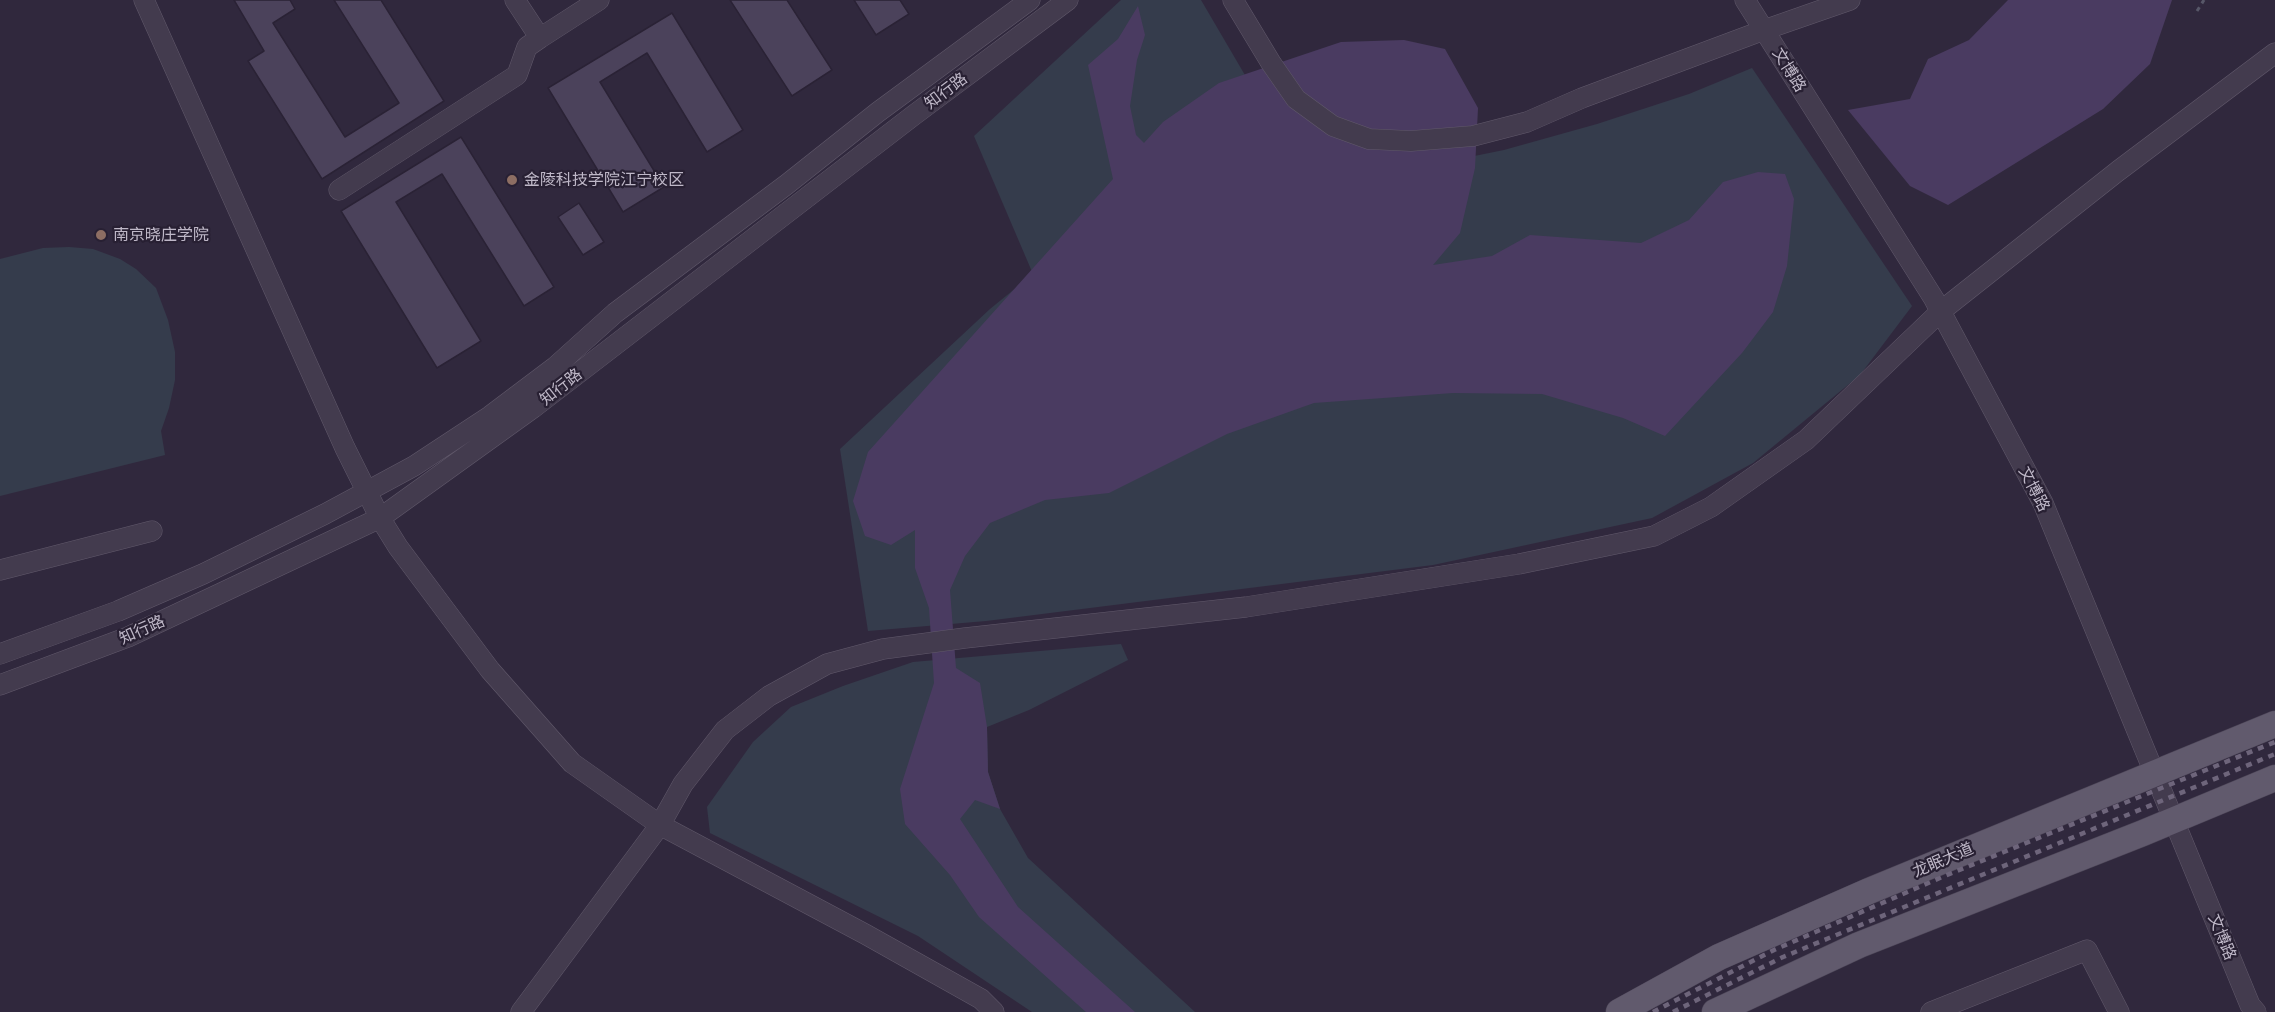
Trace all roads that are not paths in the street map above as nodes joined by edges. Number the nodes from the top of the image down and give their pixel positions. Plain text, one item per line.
1 (144, 0) edge
2 (515, 0) edge
3 (599, 0) edge
4 (1030, 0) edge
5 (1068, 0) edge
6 (1233, 0) edge
7 (1745, 0) edge
8 (1850, 0) edge
9 (1764, 30) junction
10 (540, 38) junction
11 (2275, 52) edge
12 (339, 190) dead end
13 (1941, 311) junction
14 (367, 492) junction
15 (380, 518) junction
16 (152, 531) dead end
17 (0, 570) edge
18 (0, 654) edge
19 (0, 685) edge
20 (2275, 724) edge
21 (2155, 772) junction
22 (2275, 777) edge
23 (2174, 819) junction
24 (660, 825) junction
25 (521, 1012) edge
26 (994, 1012) edge
27 (1619, 1012) edge
28 (1715, 1012) edge
29 (1930, 1012) edge
30 (2119, 1012) edge
31 (2256, 1012) edge

1 - 14 street
2 - 10 street
3 - 10 street
4 - 14 street, 知行路
5 - 15 street, 知行路
6 - 9 street
7 - 9 street, 文博路
8 - 9 street
9 - 13 street, 文博路
10 - 12 street
11 - 13 street
13 - 21 street, 文博路
13 - 24 street
14 - 15 street
14 - 18 street, 知行路
15 - 19 street, 知行路
15 - 24 street
16 - 17 street
20 - 21 main road, 龙眠大道
21 - 23 street, 文博路
21 - 27 main road, 龙眠大道
22 - 23 main road
23 - 28 main road
23 - 31 street, 文博路
24 - 25 street
24 - 26 street
29 - 30 street

